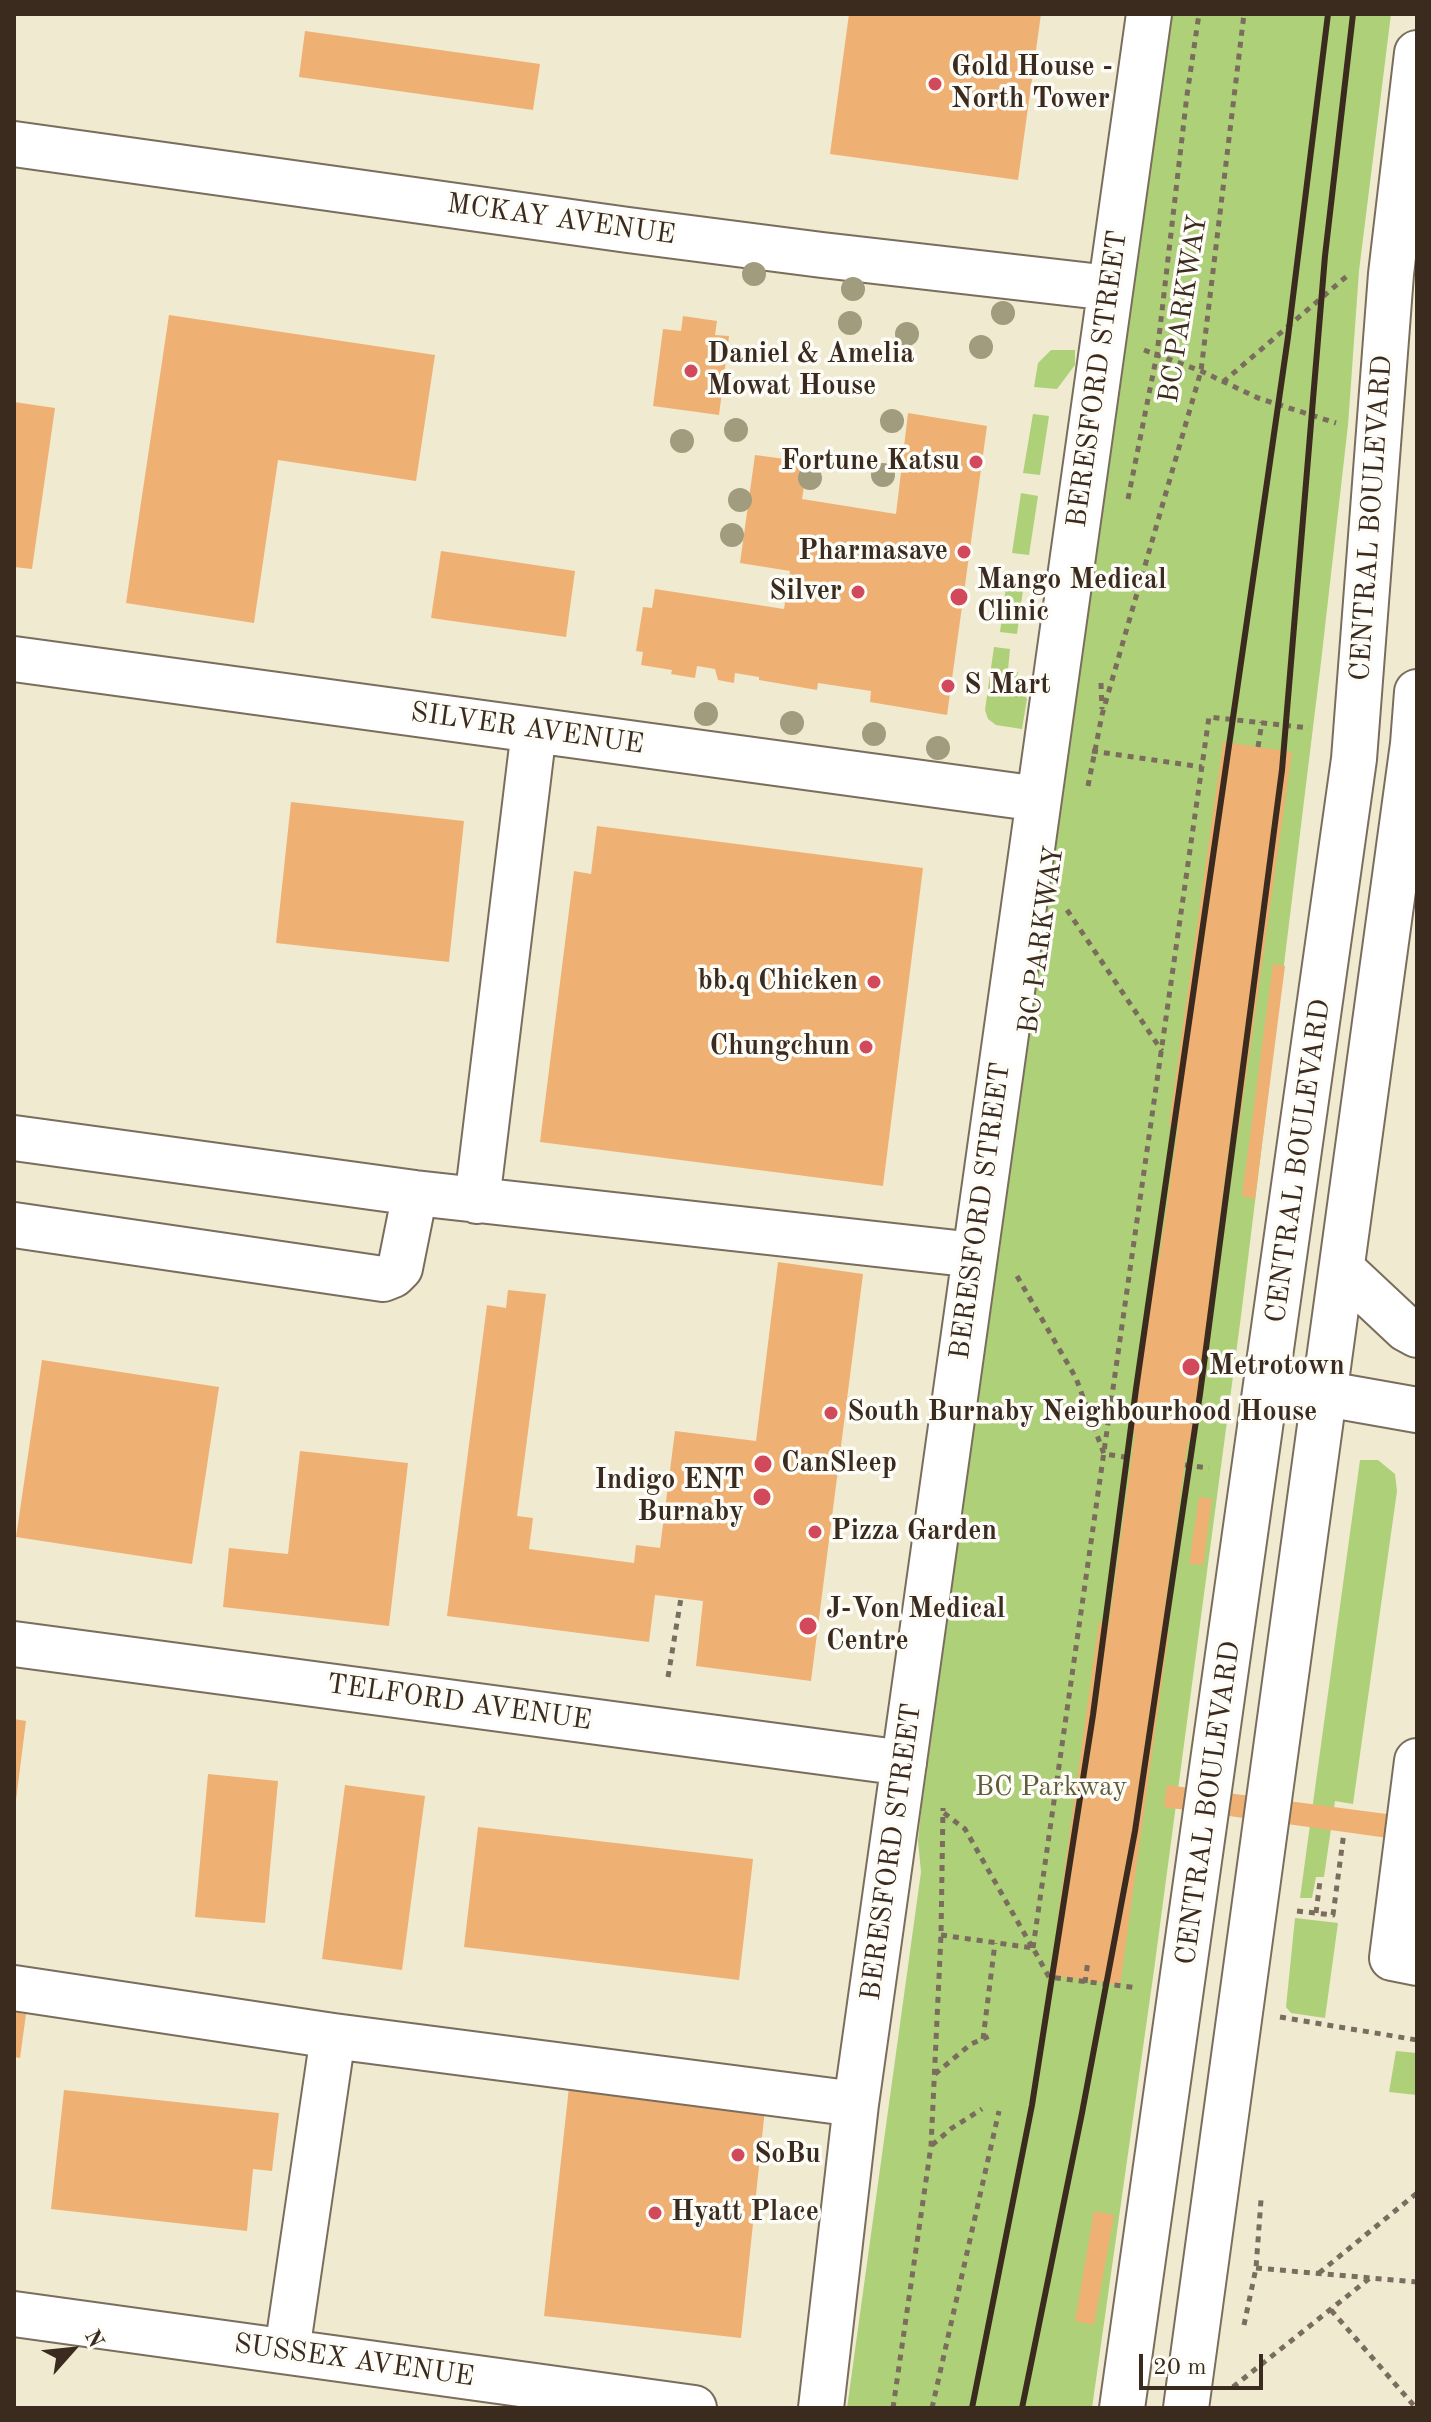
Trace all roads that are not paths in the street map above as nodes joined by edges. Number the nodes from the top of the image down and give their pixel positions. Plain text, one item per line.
1 (1149, 14) edge
2 (1417, 53) edge
3 (14, 144) edge
4 (1110, 288) junction
5 (1402, 321) edge
6 (1400, 382) edge
7 (14, 659) edge
8 (1417, 692) edge
9 (534, 730) junction
10 (1039, 799) junction
11 (1335, 909) junction
12 (1389, 918) junction
13 (14, 1138) edge
14 (415, 1193) junction
15 (477, 1201) junction
16 (14, 1225) edge
17 (975, 1255) junction
18 (1342, 1269) junction
19 (1417, 1335) edge
20 (1268, 1383) junction
21 (1325, 1393) junction
22 (1417, 1410) edge
23 (14, 1644) edge
24 (1417, 1761) edge
25 (904, 1763) junction
26 (1417, 1963) edge
27 (14, 1988) edge
28 (333, 2036) junction
29 (856, 2104) junction
30 (14, 2314) edge
31 (287, 2351) junction
32 (694, 2408) edge
33 (821, 2408) edge
34 (1122, 2408) edge
35 (1186, 2408) edge

1 - 4 street, BERESFORD STREET
2 - 5 street, CENTRAL BOULEVARD
3 - 4 street, MCKAY AVENUE
4 - 10 street, BERESFORD STREET
5 - 6 street, CENTRAL BOULEVARD
6 - 11 street, CENTRAL BOULEVARD
7 - 9 street, SILVER AVENUE
8 - 12 street, CENTRAL BOULEVARD
9 - 10 street, SILVER AVENUE
9 - 15 street
10 - 17 street, BERESFORD STREET
11 - 12 street
11 - 20 street, CENTRAL BOULEVARD
12 - 18 street, CENTRAL BOULEVARD
13 - 14 street
14 - 15 street
14 - 16 street
15 - 17 street
17 - 25 street, BERESFORD STREET
18 - 19 street
18 - 21 street, CENTRAL BOULEVARD
20 - 21 street
20 - 34 street, CENTRAL BOULEVARD
21 - 22 street
21 - 35 street, CENTRAL BOULEVARD
23 - 25 street, TELFORD AVENUE
24 - 26 street
25 - 29 street, BERESFORD STREET
27 - 28 street
28 - 29 street
28 - 31 street
29 - 33 street, BERESFORD STREET
30 - 31 street, SUSSEX AVENUE
31 - 32 street, SUSSEX AVENUE

